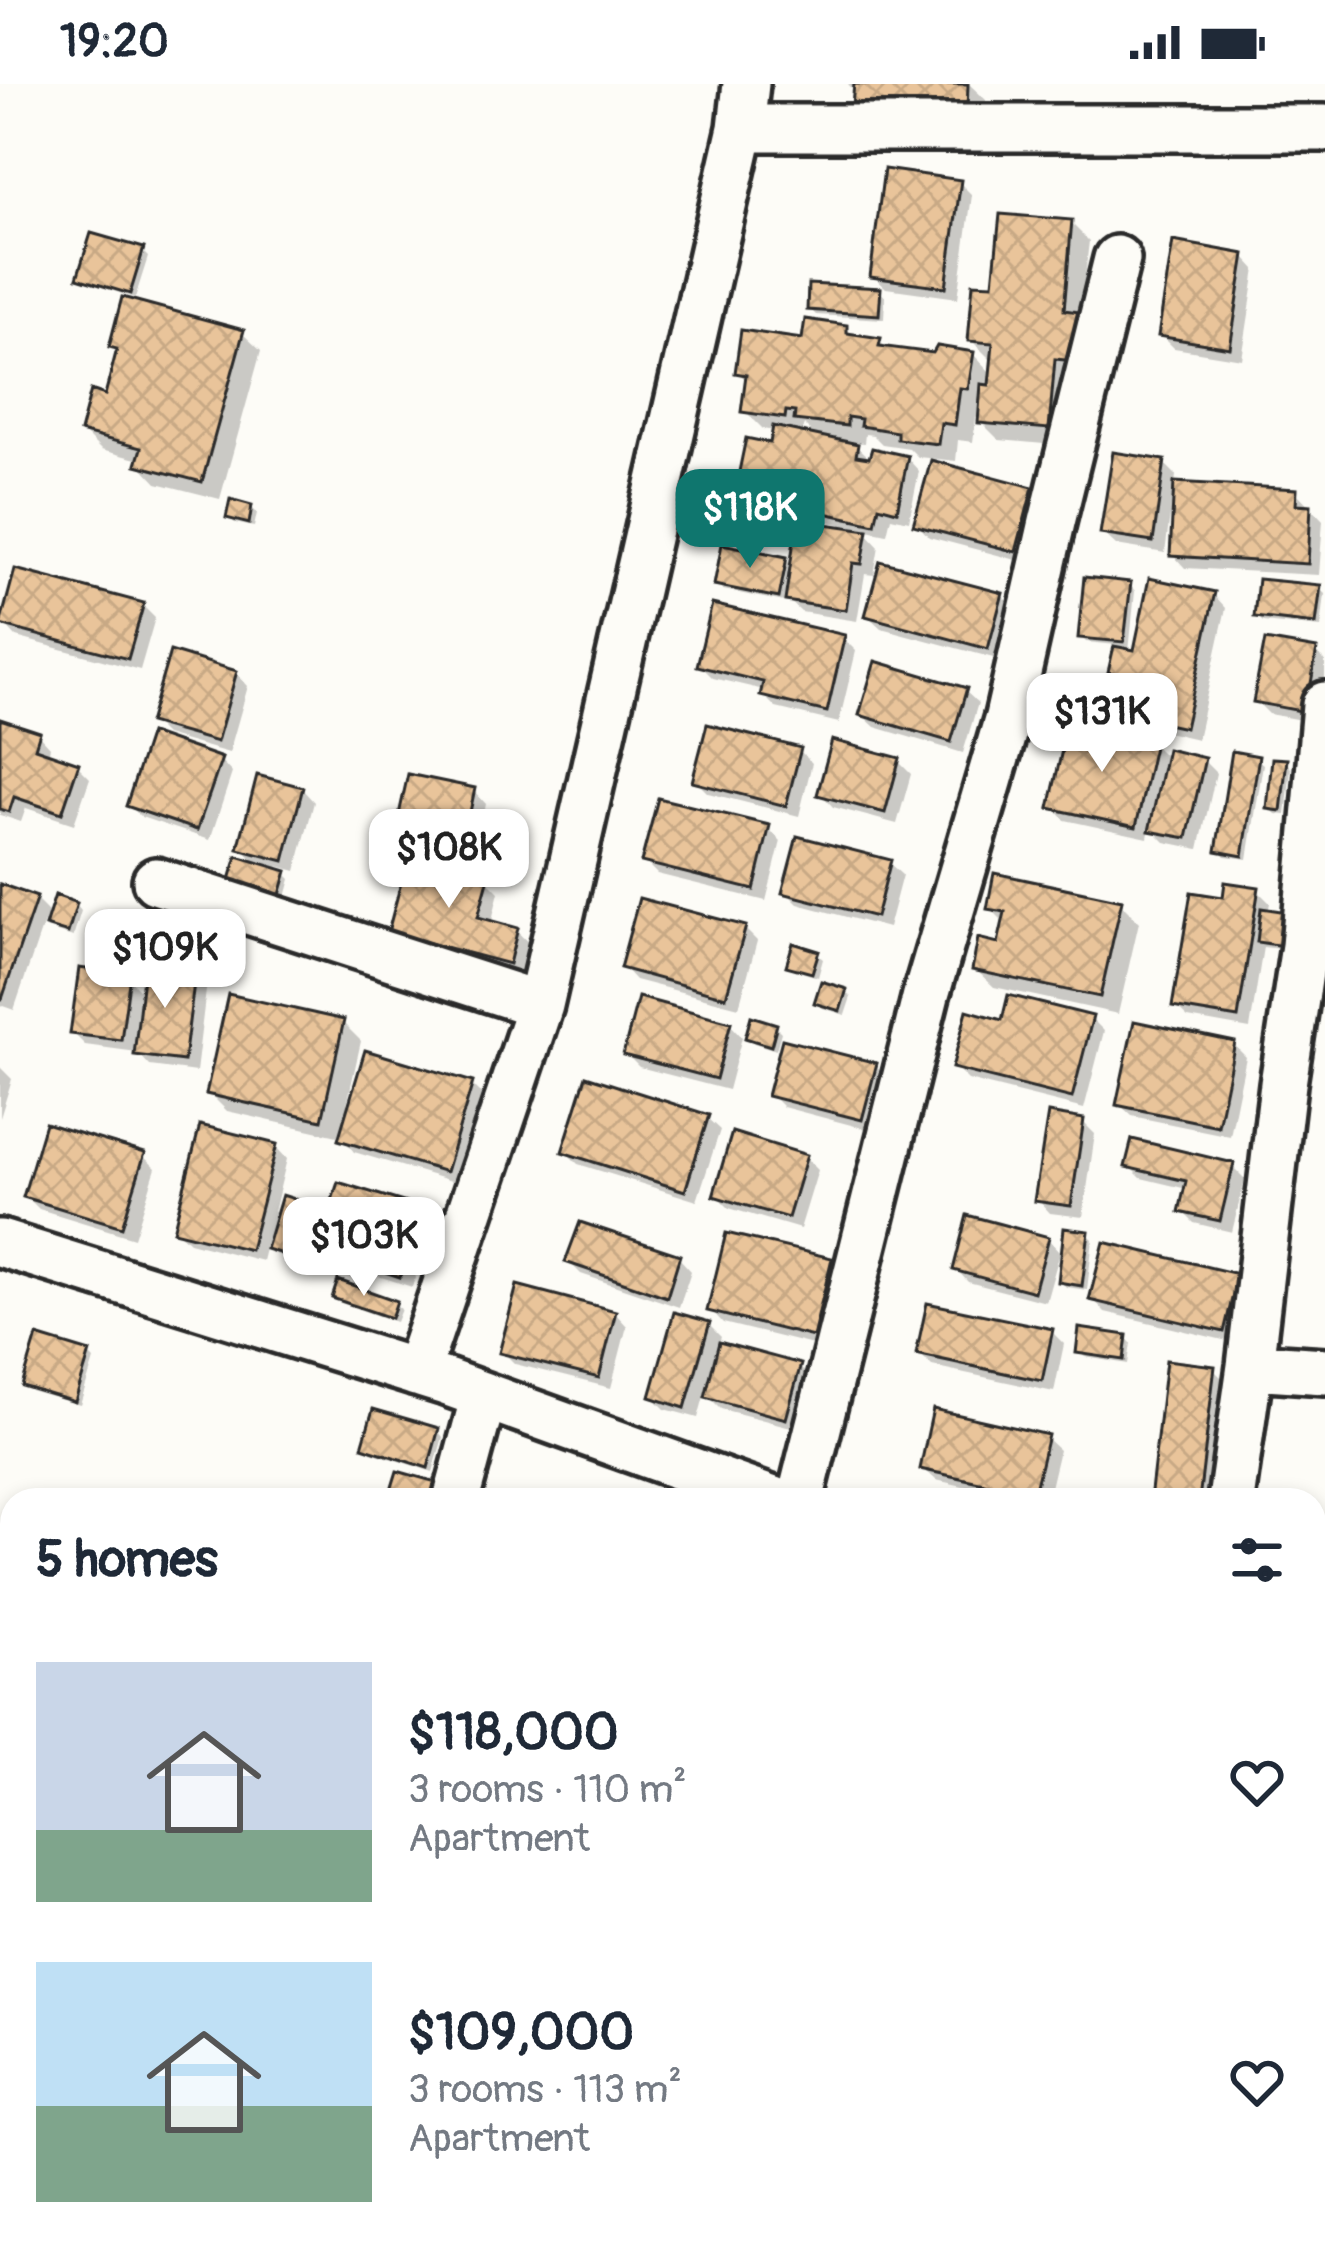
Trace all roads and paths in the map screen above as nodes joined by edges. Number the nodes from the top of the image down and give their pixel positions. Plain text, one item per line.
1 (743, 106) edge
2 (1325, 128) edge
3 (1117, 259) dead end
4 (1325, 705) edge
5 (156, 881) dead end
6 (1314, 946) edge
7 (540, 1005) junction
8 (0, 1243) edge
9 (1250, 1366) junction
10 (1325, 1371) edge
11 (416, 1373) junction
12 (484, 1396) junction
13 (459, 1488) edge
14 (740, 1488) edge
15 (803, 1488) edge
16 (1233, 1488) edge

1 - 2 street
1 - 7 street
3 - 15 street
4 - 6 street
5 - 7 street
6 - 9 street
7 - 11 street
8 - 11 street
9 - 10 street
9 - 16 street
11 - 12 street
12 - 13 street
12 - 14 street

